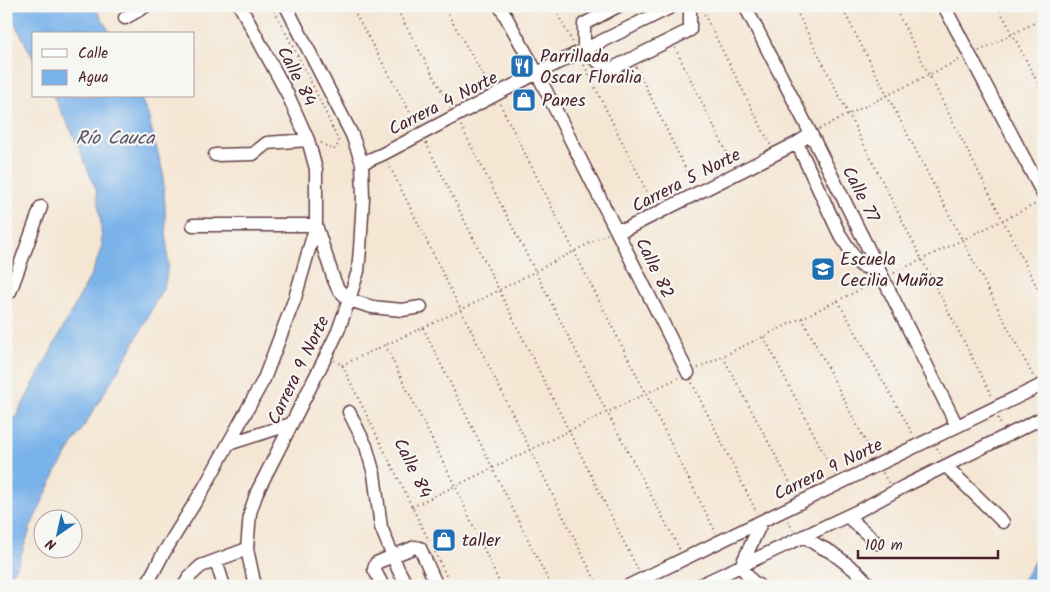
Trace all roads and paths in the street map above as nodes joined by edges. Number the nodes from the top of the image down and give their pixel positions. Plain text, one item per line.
1 (146, 6) edge
2 (240, 6) edge
3 (272, 6) edge
4 (286, 6) edge
5 (351, 6) edge
6 (395, 6) edge
7 (443, 6) edge
8 (500, 6) edge
9 (553, 6) edge
10 (618, 6) edge
11 (673, 6) edge
12 (690, 6) edge
13 (700, 6) edge
14 (745, 6) edge
15 (794, 6) edge
16 (841, 6) edge
17 (894, 6) edge
18 (944, 6) edge
19 (998, 6) edge
20 (125, 18) dead end
21 (1044, 18) edge
22 (1013, 34) junction
23 (675, 48) dead end
24 (580, 52) junction
25 (970, 55) junction
26 (635, 67) dead end
27 (537, 73) junction
28 (930, 75) junction
29 (490, 88) dead end
30 (888, 96) junction
31 (1044, 96) edge
32 (500, 104) dead end
33 (451, 108) dead end
34 (850, 114) junction
35 (417, 125) dead end
36 (460, 125) dead end
37 (811, 134) junction
38 (308, 140) junction
39 (426, 143) dead end
40 (797, 143) junction
41 (776, 154) junction
42 (215, 155) dead end
43 (388, 163) dead end
44 (362, 164) junction
45 (737, 174) junction
46 (698, 193) junction
47 (1044, 196) edge
48 (1044, 201) edge
49 (41, 207) dead end
50 (657, 213) junction
51 (1004, 220) junction
52 (193, 225) dead end
53 (316, 226) junction
54 (616, 229) junction
55 (962, 240) junction
56 (574, 251) junction
57 (922, 260) junction
58 (877, 266) junction
59 (536, 271) junction
60 (883, 278) junction
61 (499, 289) junction
62 (6, 295) edge
63 (350, 300) junction
64 (838, 300) junction
65 (1044, 301) edge
66 (422, 307) dead end
67 (461, 310) junction
68 (802, 318) junction
69 (422, 328) junction
70 (764, 336) junction
71 (385, 345) junction
72 (723, 356) junction
73 (342, 365) joint
74 (688, 373) junction
75 (1041, 385) edge
76 (645, 394) junction
77 (995, 408) junction
78 (348, 412) dead end
79 (607, 412) junction
80 (1044, 417) edge
81 (291, 424) junction
82 (957, 426) junction
83 (569, 431) junction
84 (1007, 436) junction
85 (933, 438) junction
86 (228, 444) junction
87 (919, 445) junction
88 (530, 450) junction
89 (878, 465) junction
90 (946, 466) junction
91 (493, 468) junction
92 (840, 483) junction
93 (455, 486) junction
94 (894, 492) junction
95 (801, 502) junction
96 (412, 507) junction
97 (784, 511) junction
98 (847, 516) junction
99 (762, 521) junction
100 (1003, 522) dead end
101 (801, 538) junction
102 (430, 542) dead end
103 (720, 542) junction
104 (877, 543) dead end
105 (247, 549) junction
106 (434, 551) dead end
107 (392, 556) junction
108 (684, 559) junction
109 (216, 560) junction
110 (741, 566) junction
111 (643, 579) junction
112 (146, 586) edge
113 (184, 586) edge
114 (224, 586) edge
115 (255, 586) edge
116 (383, 586) edge
117 (407, 586) edge
118 (437, 586) edge
119 (451, 586) edge
120 (502, 586) edge
121 (550, 586) edge
122 (598, 586) edge
123 (628, 586) edge
124 (698, 586) edge
125 (759, 586) edge
126 (871, 586) edge

1 - 20 street
2 - 38 street, Calle 84
3 - 38 path
4 - 44 street, Calle 84
5 - 35 path
6 - 33 path
7 - 29 path
8 - 27 street, Calle 82
9 - 24 path
10 - 24 street
11 - 24 street, Carrera 4 Norte
12 - 24 street
13 - 41 path
14 - 37 street, Calle 77
15 - 34 path
16 - 30 path
17 - 28 path
18 - 25 street
19 - 22 path
21 - 22 path
22 - 25 path
22 - 31 path
23 - 45 path
24 - 27 street, Carrera 4 Norte
24 - 50 path
25 - 28 path
25 - 47 street
26 - 46 path
27 - 44 street, Carrera 4 Norte
27 - 54 street, Calle 82
28 - 30 path
28 - 51 path
30 - 34 path
30 - 55 path
32 - 56 path
34 - 37 path
34 - 57 path
36 - 59 path
37 - 40 street, Carrera 5 Norte
37 - 58 street, Calle 77
38 - 42 street
38 - 53 street, Calle 84
39 - 61 path
40 - 41 street, Carrera 5 Norte
40 - 58 street
41 - 45 street, Carrera 5 Norte
43 - 67 path
44 - 63 street, Carrera 9 Norte
45 - 46 street, Carrera 5 Norte
46 - 50 street, Carrera 5 Norte
48 - 51 path
49 - 62 street
50 - 54 street, Carrera 5 Norte
51 - 55 path
51 - 65 path
52 - 53 street
53 - 63 street
53 - 86 street, Carrera 9 Norte
54 - 56 path, Carrera 5 Norte
54 - 74 street, Calle 82
55 - 57 path
55 - 75 path
56 - 59 path, Carrera 5 Norte
56 - 76 path
57 - 60 path
57 - 77 path
58 - 60 street, Calle 77
59 - 61 path, Carrera 5 Norte
59 - 79 path
60 - 64 path
60 - 82 street, Calle 77
61 - 67 path, Carrera 5 Norte
61 - 83 path
63 - 66 street
63 - 81 street, Carrera 9 Norte
64 - 68 path
64 - 87 path
67 - 69 path, Carrera 5 Norte
67 - 88 path
68 - 70 path
68 - 89 path
69 - 71 path, Carrera 5 Norte
69 - 91 path
70 - 72 path
70 - 92 path
71 - 73 path, Carrera 5 Norte
71 - 93 path
72 - 74 path
72 - 95 path
73 - 96 path, Calle 84
74 - 76 path
74 - 99 path
75 - 77 street, Carrera 9 Norte
76 - 79 path
76 - 103 path
77 - 82 street, Carrera 9 Norte
77 - 84 path
78 - 107 street
79 - 83 path
79 - 108 path
80 - 84 street
81 - 86 street
81 - 105 street, Carrera 9 Norte
82 - 85 street, Carrera 9 Norte
83 - 88 path
83 - 111 path
84 - 90 street
85 - 87 street, Carrera 9 Norte
85 - 90 path
86 - 112 street, Carrera 9 Norte
87 - 89 street, Carrera 9 Norte
88 - 91 path
88 - 122 path
89 - 92 street, Carrera 9 Norte
89 - 94 path
90 - 94 street
90 - 100 street
91 - 93 path
91 - 121 path
92 - 95 street, Carrera 9 Norte
93 - 96 path
93 - 120 path
94 - 98 street
95 - 97 street, Carrera 9 Norte
96 - 102 path, Calle 84
97 - 99 street, Carrera 9 Norte
97 - 101 path
98 - 101 street
98 - 104 street
99 - 103 street, Carrera 9 Norte
99 - 110 street
101 - 110 street
101 - 126 street
103 - 108 street, Carrera 9 Norte
105 - 109 street
105 - 115 street, Carrera 9 Norte
106 - 119 path
107 - 116 street
107 - 117 street
107 - 118 street
108 - 111 street, Carrera 9 Norte
109 - 113 street
109 - 114 street
110 - 124 street
110 - 125 street
111 - 123 street, Carrera 9 Norte

